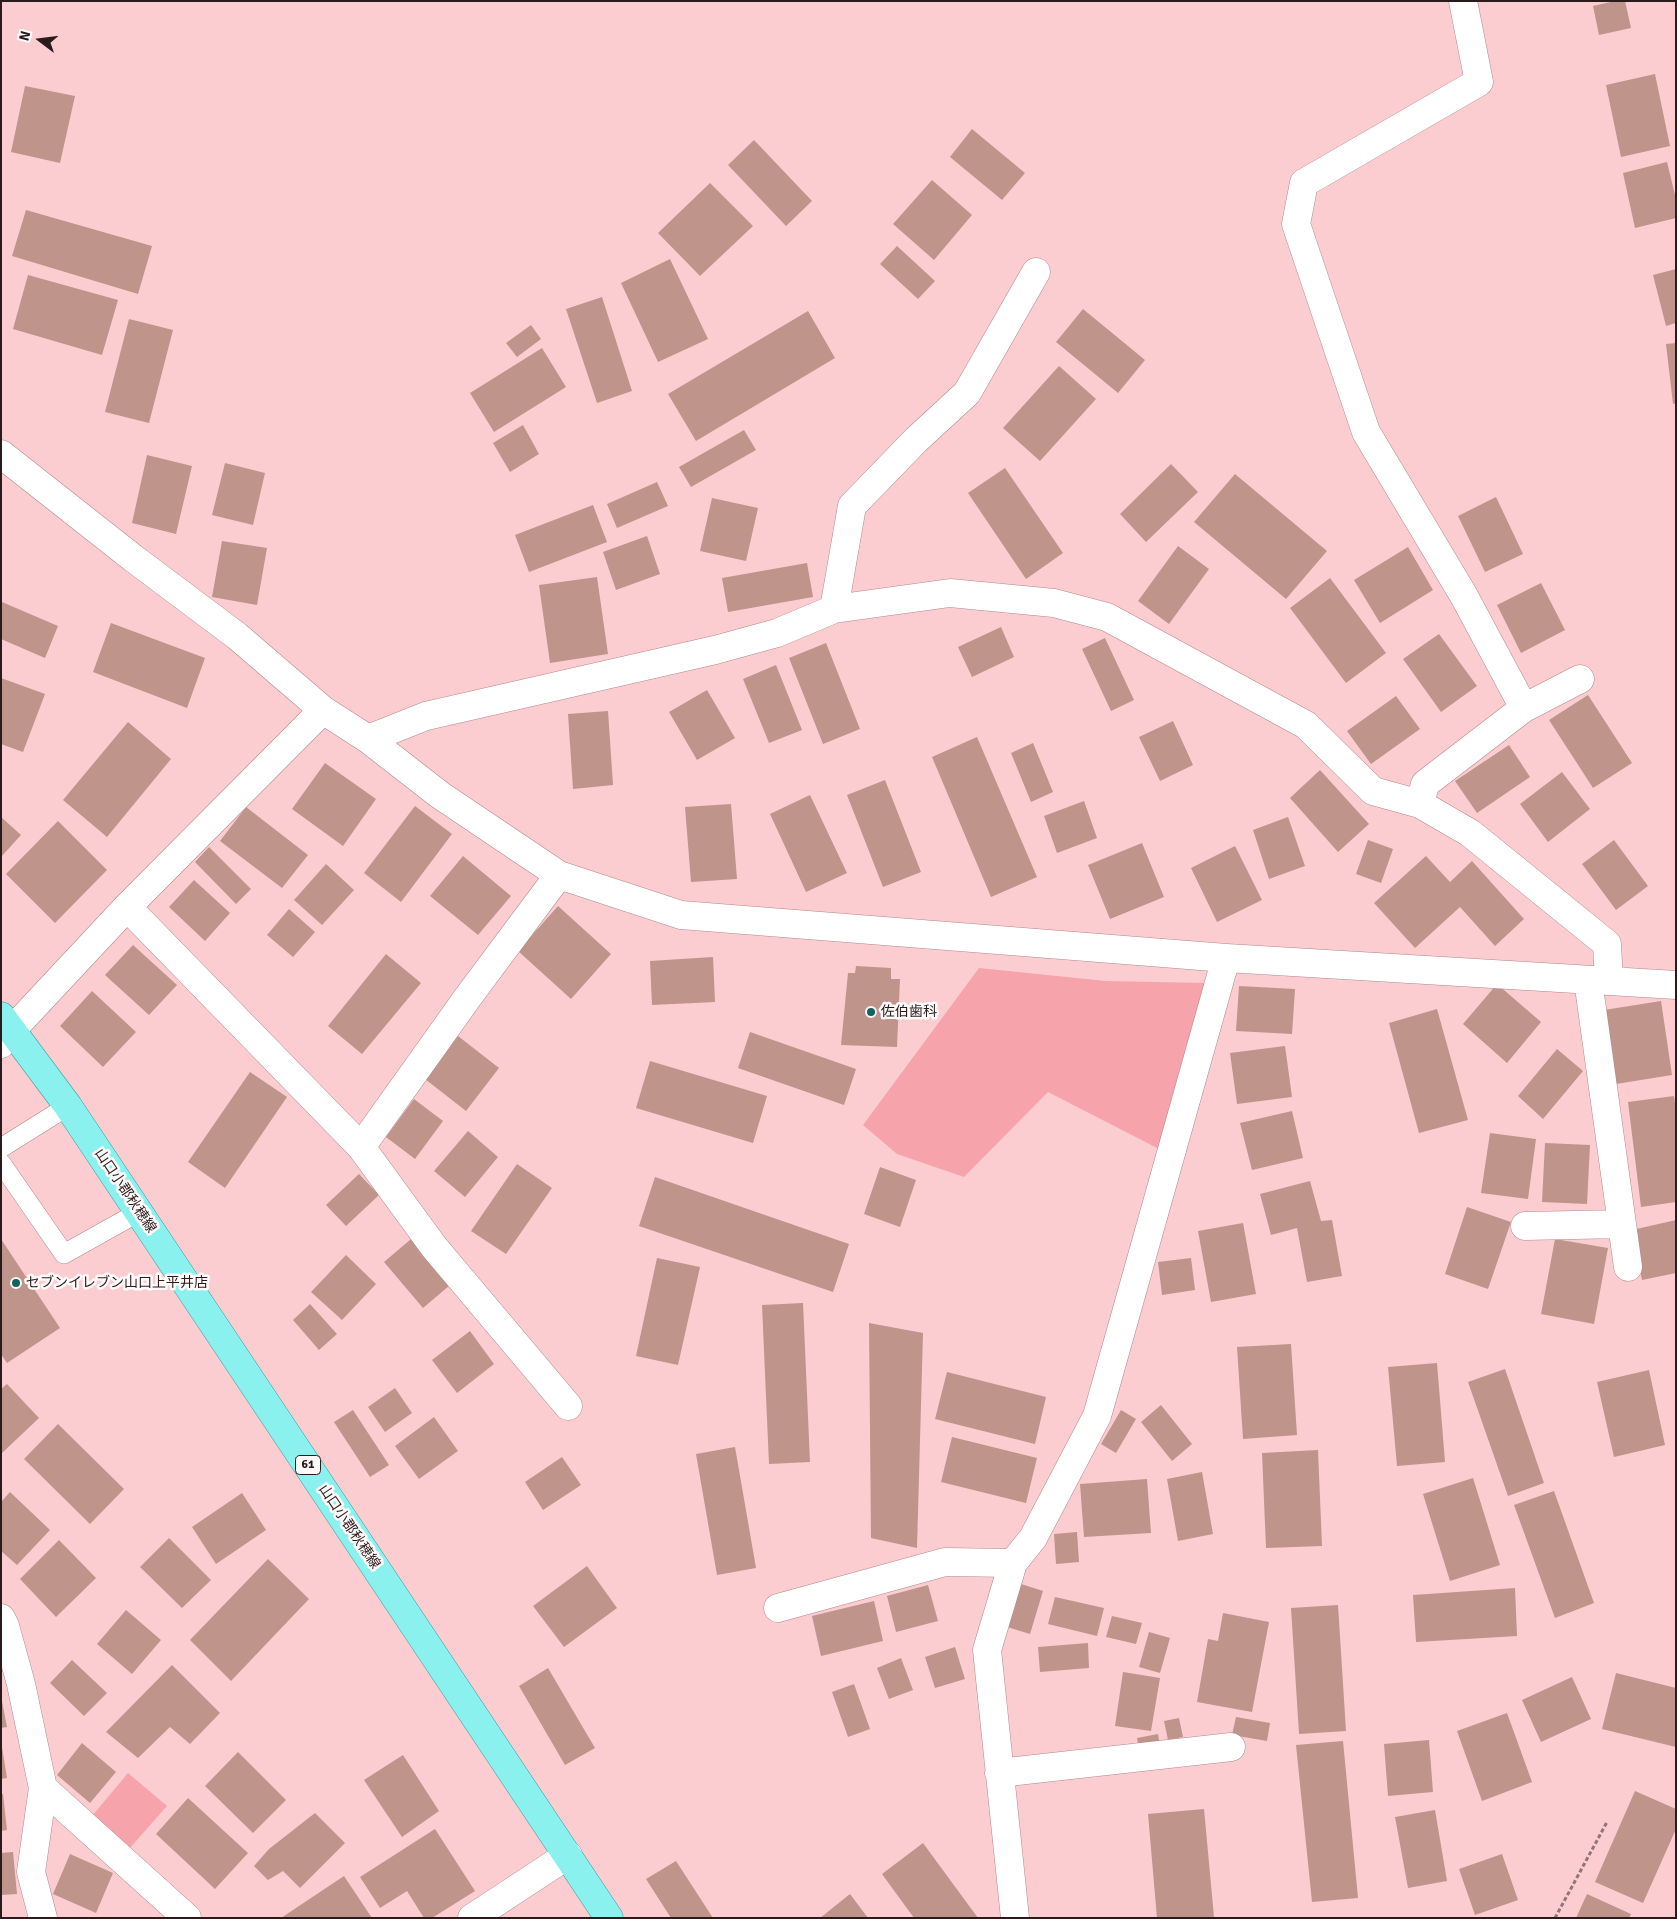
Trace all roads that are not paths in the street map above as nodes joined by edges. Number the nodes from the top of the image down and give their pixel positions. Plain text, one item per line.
1 (1464, 1) edge
2 (1036, 272) dead end
3 (1, 454) edge
4 (834, 609) junction
5 (1580, 679) dead end
6 (1524, 708) junction
7 (323, 710) junction
8 (368, 739) junction
9 (1420, 804) junction
10 (559, 874) junction
11 (127, 907) junction
12 (1226, 958) junction
13 (1598, 981) junction
14 (1676, 986) edge
15 (4, 1030) edge
16 (68, 1106) junction
17 (361, 1147) junction
18 (1, 1148) edge
19 (1, 1163) edge
20 (139, 1212) junction
21 (1622, 1224) junction
22 (1525, 1226) dead end
23 (1628, 1267) dead end
24 (568, 1406) dead end
25 (1013, 1563) junction
26 (778, 1608) dead end
27 (1, 1618) edge
28 (1231, 1747) dead end
29 (999, 1773) junction
30 (43, 1788) junction
31 (568, 1855) junction
32 (43, 1918) edge
33 (187, 1918) edge
34 (472, 1918) edge
35 (609, 1918) edge
36 (1015, 1918) edge

1 - 6 street
2 - 4 street
3 - 7 street
4 - 8 street
4 - 9 street
5 - 6 street
6 - 9 street
7 - 8 street
7 - 11 street
8 - 10 street
9 - 13 street
10 - 12 street
10 - 17 street
11 - 15 street
11 - 17 street
12 - 13 street
12 - 25 street
13 - 14 street
13 - 21 street
15 - 16 main road, 山口小郡秋穂線 / 61
16 - 18 lane
16 - 20 main road, 山口小郡秋穂線 / 61
17 - 24 street
19 - 20 lane
20 - 31 main road, 山口小郡秋穂線 / 61
21 - 22 street
21 - 23 street
25 - 26 street
25 - 29 street
27 - 30 street
28 - 29 street
29 - 36 street
30 - 32 street
30 - 33 street
31 - 34 street
31 - 35 main road, 山口小郡秋穂線 / 61

